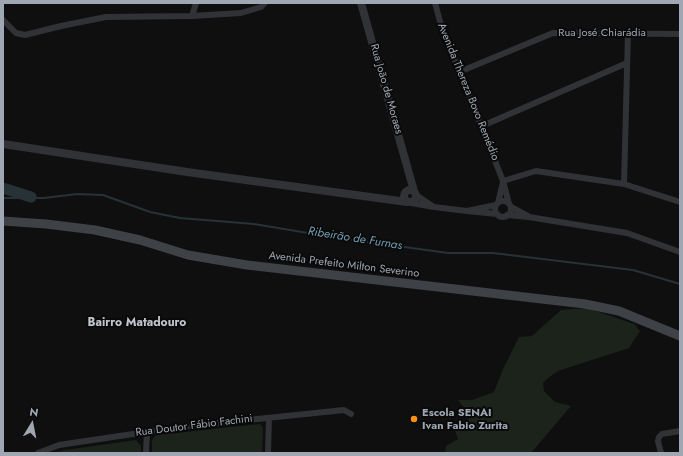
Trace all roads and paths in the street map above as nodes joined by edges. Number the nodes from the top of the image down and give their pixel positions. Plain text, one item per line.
1 (196, 3) edge
2 (265, 3) edge
3 (362, 3) edge
4 (435, 3) edge
5 (192, 16) junction
6 (3, 20) edge
7 (628, 33) junction
8 (680, 34) edge
9 (627, 63) junction
10 (459, 72) junction
11 (482, 126) junction
12 (3, 144) edge
13 (503, 181) junction
14 (624, 184) junction
15 (410, 193) junction
16 (384, 199) junction
17 (409, 202) junction
18 (680, 202) edge
19 (497, 204) junction
20 (510, 206) junction
21 (434, 207) junction
22 (467, 211) junction
23 (497, 214) junction
24 (507, 216) junction
25 (529, 217) junction
26 (3, 221) edge
27 (680, 252) edge
28 (680, 336) edge
29 (350, 414) dead end
30 (269, 418) junction
31 (680, 431) edge
32 (147, 432) junction
33 (38, 453) edge
34 (146, 453) edge
35 (268, 453) edge
36 (662, 453) edge

1 - 5 street
2 - 5 street
3 - 15 street, Rua João de Moraes
4 - 10 street, Avenida Thereza Bovo Remédio
5 - 6 street
7 - 8 street, Rua José Chiarádia
7 - 9 street
7 - 10 street, Rua José Chiarádia
9 - 11 street
9 - 14 street
10 - 11 street, Avenida Thereza Bovo Remédio
11 - 13 street, Avenida Thereza Bovo Remédio
12 - 16 street
13 - 14 street
13 - 19 street
13 - 20 street, Avenida Thereza Bovo Remédio
14 - 18 street
15 - 16 street
15 - 17 street
15 - 17 street
15 - 21 street
16 - 17 street
17 - 21 street
19 - 20 street
19 - 22 street
19 - 23 street
20 - 24 street
20 - 25 street
21 - 22 street
22 - 23 street
23 - 24 street
24 - 25 street
25 - 27 street
26 - 28 main road, Avenida Prefeito Milton Severino
29 - 30 street, Rua Doutor Fábio Fachini
30 - 32 street, Rua Doutor Fábio Fachini
30 - 35 street
31 - 36 street
32 - 33 street, Rua Doutor Fábio Fachini
32 - 34 street

